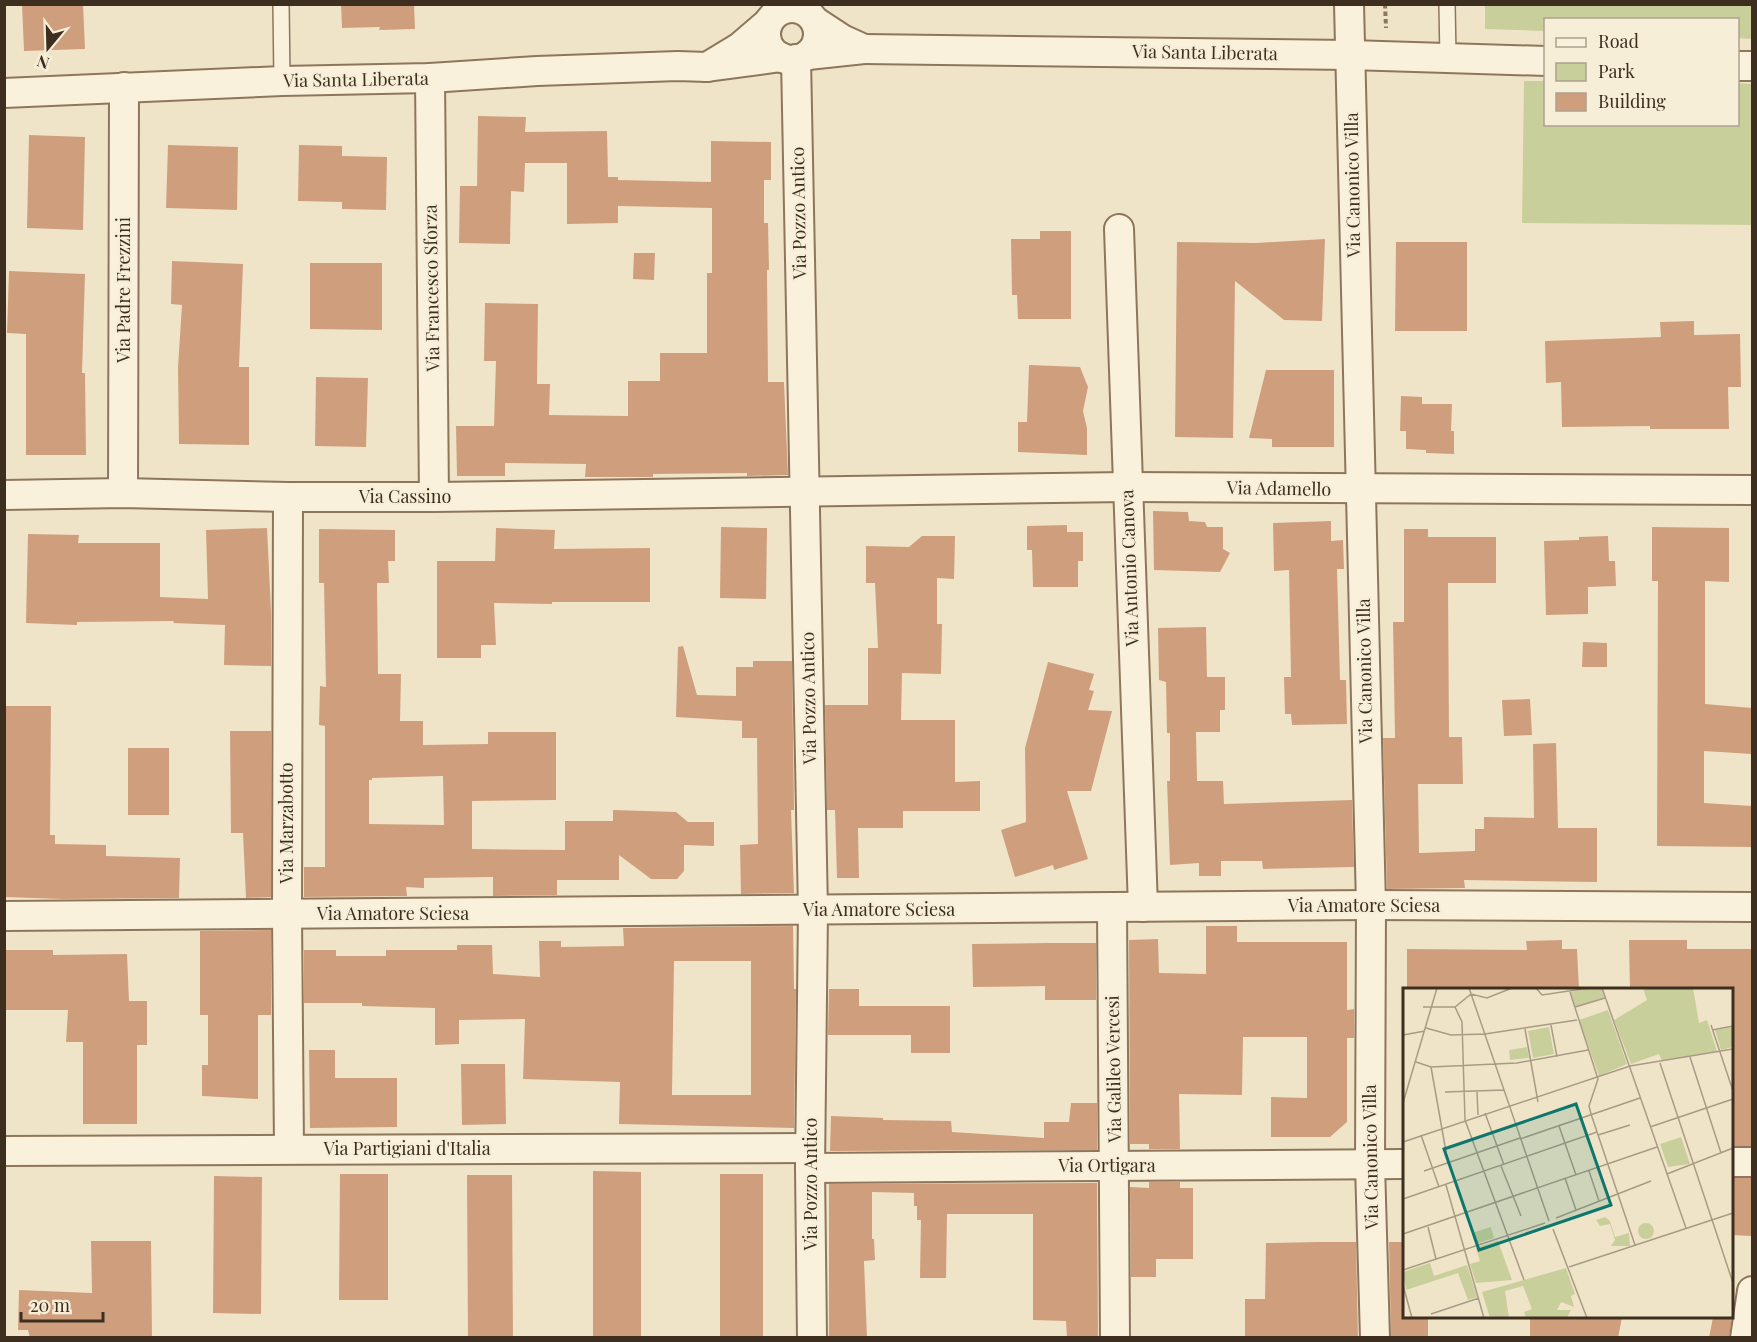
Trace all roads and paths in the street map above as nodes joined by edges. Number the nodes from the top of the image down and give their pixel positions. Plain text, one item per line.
1 (281, 4) edge
2 (1349, 4) edge
3 (1447, 4) edge
4 (773, 14) edge
5 (812, 15) edge
6 (864, 49) junction
7 (1350, 56) junction
8 (795, 57) junction
9 (1448, 58) junction
10 (1544, 61) edge
11 (706, 67) junction
12 (430, 78) junction
13 (282, 81) junction
14 (124, 87) junction
15 (4, 93) edge
16 (1119, 229) dead end
17 (1127, 487) junction
18 (1360, 489) junction
19 (1752, 490) edge
20 (806, 492) junction
21 (123, 493) junction
22 (4, 495) edge
23 (288, 497) junction
24 (434, 497) junction
25 (1371, 906) junction
26 (1752, 907) edge
27 (1112, 908) junction
28 (1143, 908) junction
29 (813, 910) junction
30 (287, 915) junction
31 (4, 916) edge
32 (289, 1149) junction
33 (4, 1151) edge
34 (810, 1158) junction
35 (1733, 1162) edge
36 (1752, 1162) edge
37 (1403, 1164) edge
38 (1370, 1165) junction
39 (1115, 1166) junction
40 (1752, 1291) edge
41 (812, 1338) edge
42 (1116, 1338) edge
43 (1375, 1338) edge
44 (1745, 1338) edge

1 - 13 lane
2 - 7 street, Via Canonico Villa
3 - 9 lane
4 - 5 street
4 - 8 street
4 - 11 street
5 - 6 street, Via Santa Liberata
5 - 8 street
6 - 7 street, Via Santa Liberata
6 - 8 street, Via Santa Liberata
7 - 9 street, Via Santa Liberata
7 - 18 street, Via Canonico Villa
8 - 11 street, Via Santa Liberata
8 - 20 street, Via Pozzo Antico
9 - 10 street, Via Santa Liberata
11 - 12 street, Via Santa Liberata
12 - 13 street, Via Santa Liberata
12 - 24 street, Via Francesco Sforza
13 - 14 street, Via Santa Liberata
14 - 15 street, Via Santa Liberata
14 - 21 street, Via Padre Frezzini
16 - 17 street, Via Antonio Canova
17 - 18 street, Via Adamello
17 - 20 street, Via Adamello
17 - 28 street, Via Antonio Canova
18 - 19 street, Via Adamello
18 - 25 street, Via Canonico Villa
20 - 24 street, Via Cassino
20 - 29 street, Via Pozzo Antico
21 - 22 street, Via Cassino
21 - 23 street, Via Cassino
23 - 24 street, Via Cassino
23 - 30 street, Via Marzabotto
25 - 26 street, Via Amatore Sciesa
25 - 28 street, Via Amatore Sciesa
25 - 38 street, Via Canonico Villa
27 - 28 street, Via Amatore Sciesa
27 - 29 street, Via Amatore Sciesa
27 - 39 street, Via Galileo Vercesi
29 - 30 street, Via Amatore Sciesa
29 - 34 street, Via Pozzo Antico
30 - 31 street, Via Amatore Sciesa
30 - 32 street, Via Marzabotto
32 - 33 street, Via Partigiani d'Italia
32 - 34 street, Via Partigiani d'Italia
34 - 39 street, Via Ortigara
34 - 41 street, Via Pozzo Antico
35 - 36 street
37 - 38 street, Via Ortigara
38 - 39 street, Via Ortigara
38 - 43 street, Via Canonico Villa
39 - 42 street, Via Galileo Vercesi
40 - 44 street

